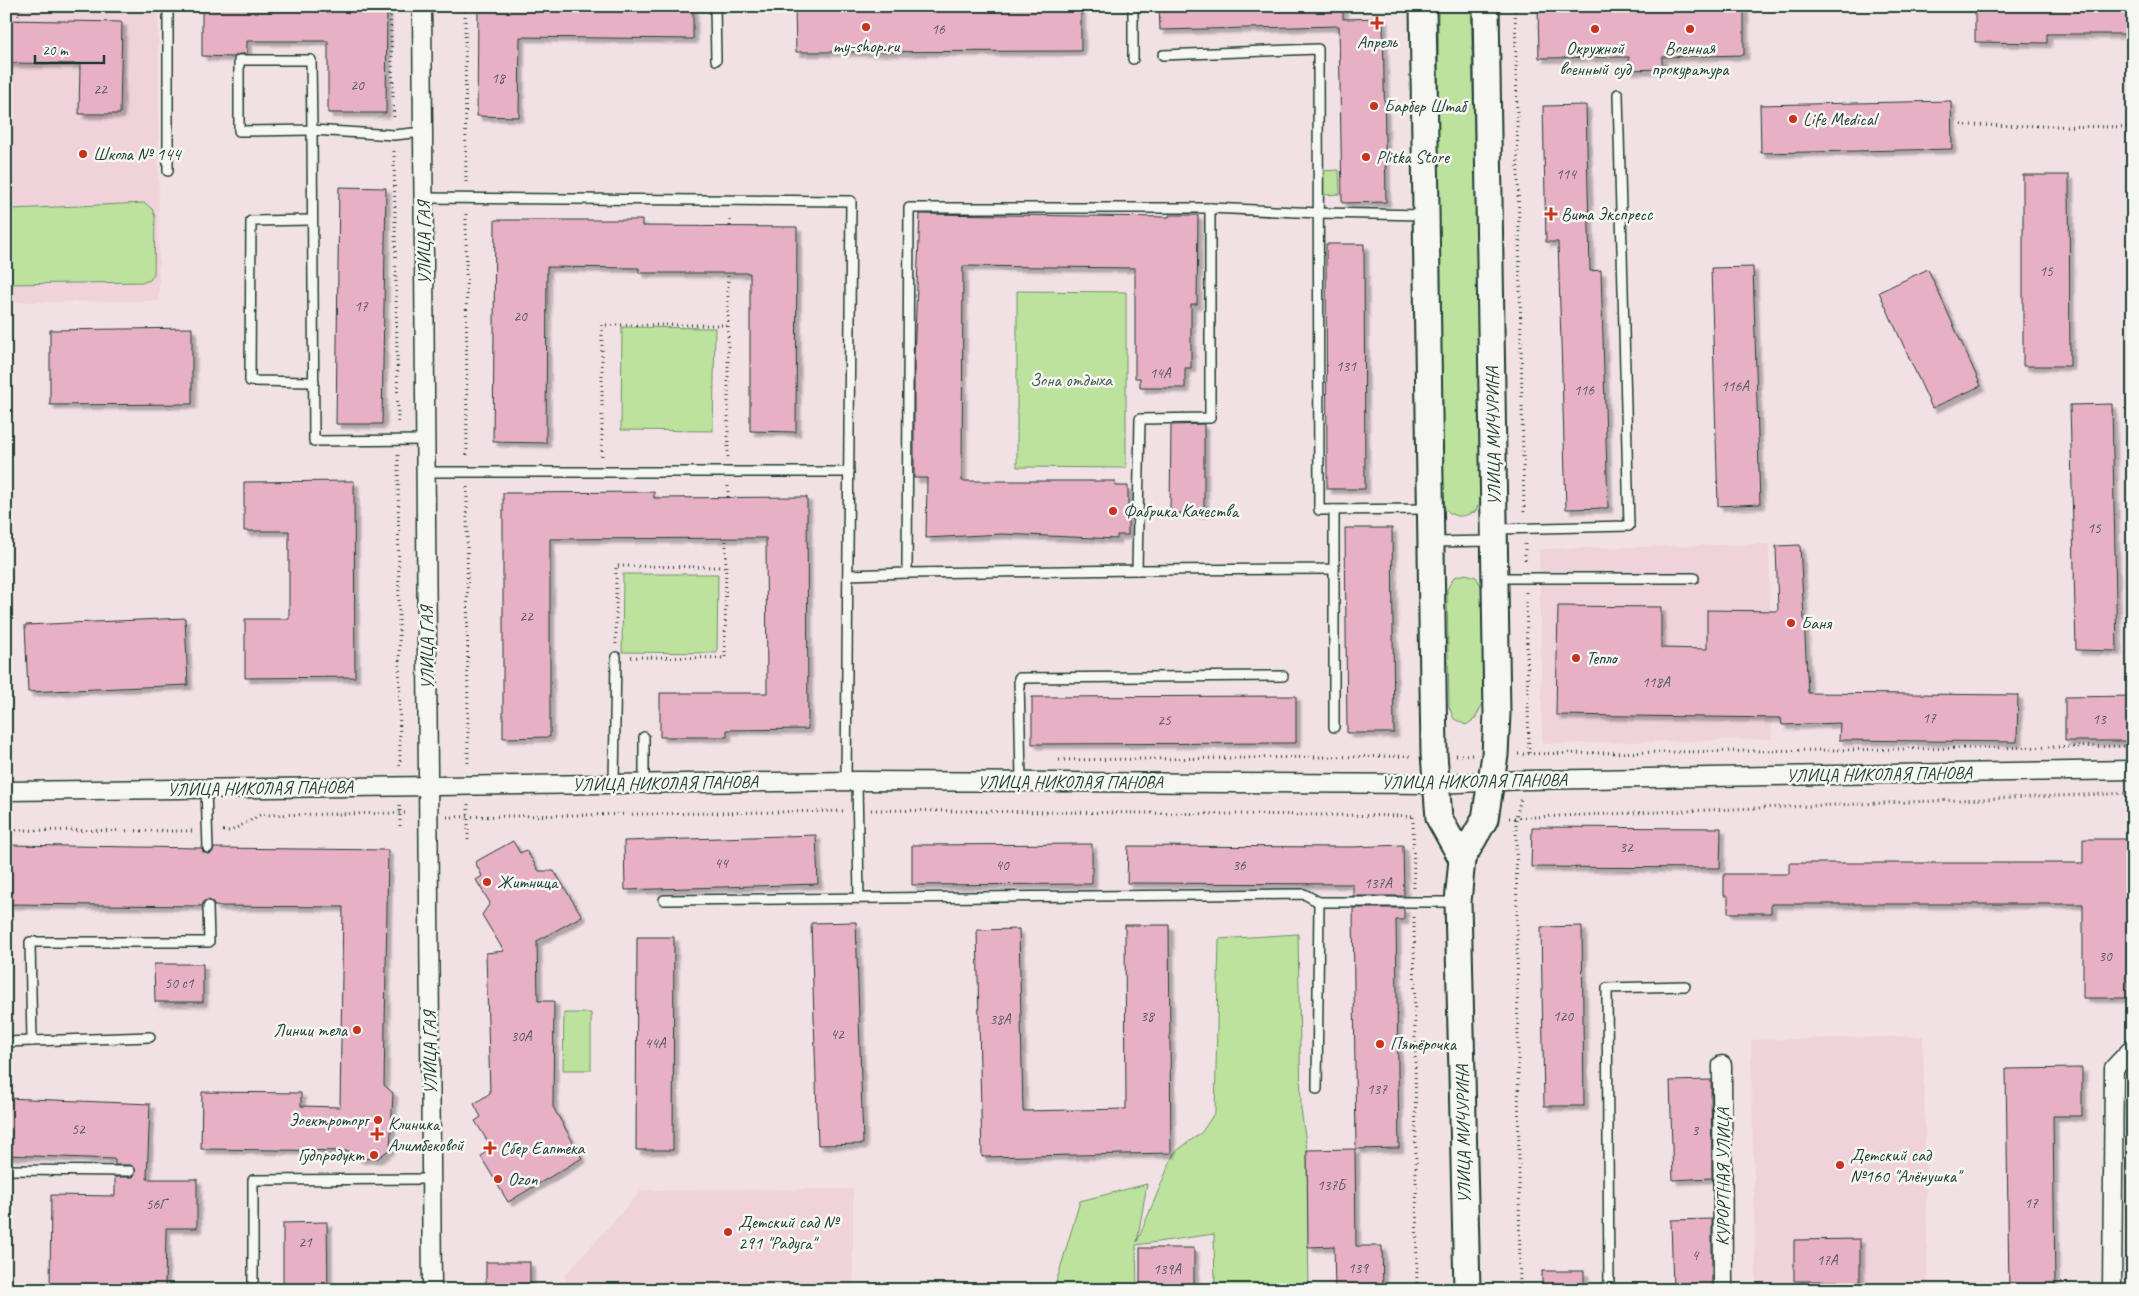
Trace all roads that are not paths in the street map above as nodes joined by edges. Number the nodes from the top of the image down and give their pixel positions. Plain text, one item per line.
1 (168, 6) edge
2 (422, 6) edge
3 (714, 6) edge
4 (1133, 6) edge
5 (1423, 6) edge
6 (1486, 6) edge
7 (1163, 54) dead end
8 (1133, 59) dead end
9 (716, 60) dead end
10 (1618, 94) dead end
11 (312, 130) junction
12 (423, 132) junction
13 (168, 171) dead end
14 (424, 198) junction
15 (1210, 208) junction
16 (1320, 213) junction
17 (1426, 214) junction
18 (312, 220) junction
19 (314, 382) junction
20 (426, 440) junction
21 (426, 472) junction
22 (849, 472) junction
23 (1431, 509) junction
24 (1334, 510) junction
25 (1494, 535) junction
26 (1432, 542) junction
27 (1334, 569) junction
28 (1137, 570) junction
29 (907, 573) junction
30 (848, 575) junction
31 (1495, 578) junction
32 (1694, 578) dead end
33 (616, 657) road end
34 (1283, 676) dead end
35 (1334, 727) dead end
36 (644, 737) dead end
37 (2133, 770) edge
38 (851, 781) junction
39 (1021, 782) junction
40 (1491, 782) junction
41 (614, 783) junction
42 (644, 783) junction
43 (1436, 784) junction
44 (428, 786) junction
45 (206, 789) junction
46 (6, 791) edge
47 (208, 848) dead end
48 (1462, 858) junction
49 (859, 898) junction
50 (664, 900) dead end
51 (1319, 902) junction
52 (1458, 902) junction
53 (208, 906) dead end
54 (1685, 986) dead end
55 (150, 1037) dead end
56 (32, 1041) junction
57 (6, 1042) edge
58 (2133, 1048) edge
59 (1722, 1065) dead end
60 (1317, 1089) dead end
61 (6, 1170) edge
62 (130, 1171) dead end
63 (431, 1179) junction
64 (253, 1290) edge
65 (432, 1290) edge
66 (1467, 1290) edge
67 (1609, 1290) edge
68 (1723, 1290) edge
69 (2112, 1290) edge

1 - 13 lane
2 - 12 street, УЛИЦА ГАЯ
3 - 9 lane
4 - 8 lane
5 - 17 main road
6 - 25 main road, УЛИЦА МИЧУРИНА
7 - 16 lane
10 - 25 lane
11 - 11 lane
11 - 12 lane
11 - 18 lane
12 - 14 street, УЛИЦА ГАЯ
14 - 20 street, УЛИЦА ГАЯ
14 - 22 lane
15 - 16 lane
15 - 28 lane
15 - 29 lane
16 - 17 lane
16 - 24 lane
17 - 23 main road
18 - 19 lane
18 - 19 lane
19 - 20 lane
20 - 21 street, УЛИЦА ГАЯ
21 - 22 lane
21 - 44 street, УЛИЦА ГАЯ
22 - 30 lane
23 - 24 lane
23 - 26 main road
24 - 27 lane
25 - 26 lane
25 - 31 main road, УЛИЦА МИЧУРИНА
26 - 43 main road
27 - 28 lane
27 - 35 lane
28 - 29 lane
29 - 30 lane
30 - 38 lane
31 - 32 lane
31 - 40 main road, УЛИЦА МИЧУРИНА
33 - 41 lane
34 - 39 lane
36 - 42 lane
37 - 40 street, УЛИЦА НИКОЛАЯ ПАНОВА
38 - 39 street, УЛИЦА НИКОЛАЯ ПАНОВА
38 - 42 street, УЛИЦА НИКОЛАЯ ПАНОВА
38 - 49 lane
39 - 43 street, УЛИЦА НИКОЛАЯ ПАНОВА
40 - 43 street, УЛИЦА НИКОЛАЯ ПАНОВА
40 - 48 main road, УЛИЦА МИЧУРИНА
41 - 42 street, УЛИЦА НИКОЛАЯ ПАНОВА
41 - 44 street, УЛИЦА НИКОЛАЯ ПАНОВА
43 - 48 main road
44 - 45 street, УЛИЦА НИКОЛАЯ ПАНОВА
44 - 63 street, УЛИЦА ГАЯ
45 - 46 street, УЛИЦА НИКОЛАЯ ПАНОВА
45 - 47 lane
48 - 52 main road, УЛИЦА МИЧУРИНА
49 - 50 lane
49 - 51 lane
51 - 52 lane
51 - 60 lane
52 - 66 main road, УЛИЦА МИЧУРИНА
53 - 56 lane
54 - 67 lane
55 - 56 lane
56 - 57 lane
58 - 69 street
59 - 68 street, КУРОРТНАЯ УЛИЦА
61 - 62 lane
63 - 64 lane
63 - 65 street, УЛИЦА ГАЯ

